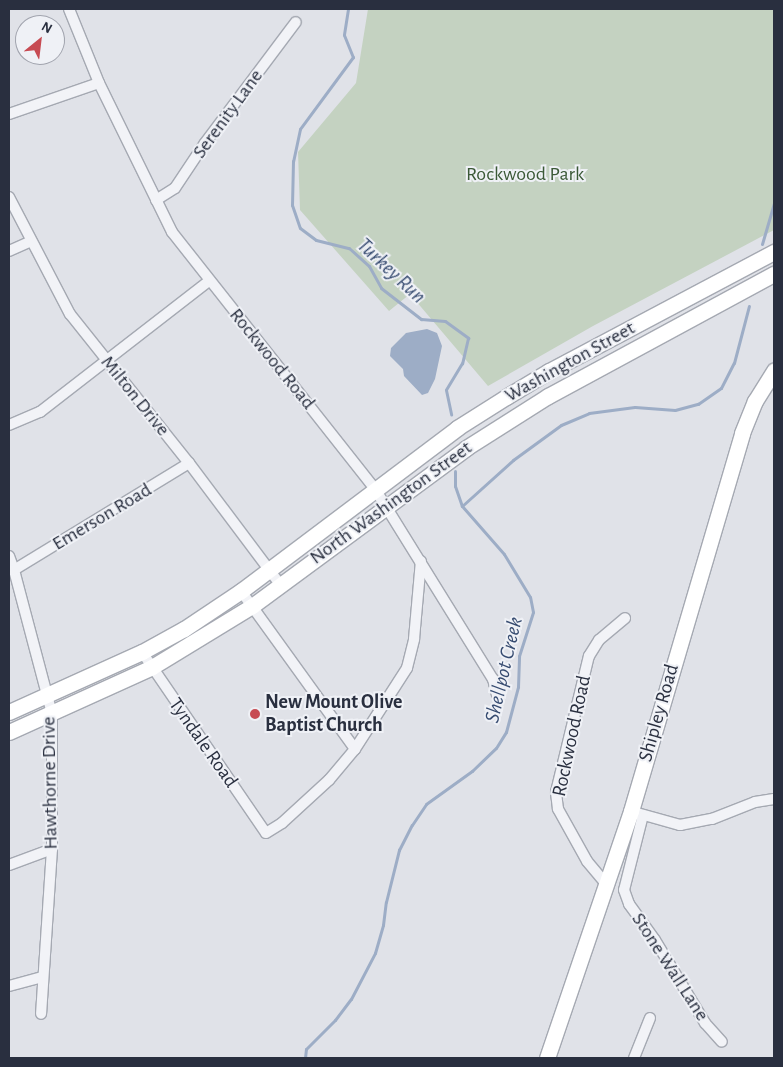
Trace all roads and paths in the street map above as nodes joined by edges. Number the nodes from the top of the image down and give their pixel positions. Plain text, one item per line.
1 (69, 9) edge
2 (296, 22) dead end
3 (99, 83) junction
4 (9, 114) edge
5 (9, 197) edge
6 (156, 200) junction
7 (30, 241) junction
8 (9, 252) edge
9 (770, 255) edge
10 (774, 274) edge
11 (209, 281) junction
12 (107, 362) junction
13 (774, 370) edge
14 (9, 425) edge
15 (189, 463) junction
16 (375, 489) junction
17 (385, 506) junction
18 (9, 556) edge
19 (421, 561) junction
20 (14, 570) junction
21 (269, 570) junction
22 (280, 584) junction
23 (241, 590) junction
24 (252, 606) junction
25 (625, 618) dead end
26 (142, 652) junction
27 (152, 667) junction
28 (497, 695) dead end
29 (46, 696) junction
30 (9, 712) edge
31 (52, 714) junction
32 (9, 732) edge
33 (355, 749) junction
34 (774, 799) edge
35 (637, 813) junction
36 (52, 849) junction
37 (9, 865) edge
38 (607, 885) junction
39 (42, 977) junction
40 (9, 986) edge
41 (41, 1014) dead end
42 (650, 1018) dead end
43 (722, 1042) dead end
44 (547, 1058) edge
45 (634, 1058) edge

1 - 3 street, Rockwood Road
2 - 6 street, Serenity Lane
3 - 4 street
3 - 6 street, Rockwood Road
5 - 7 street, Milton Drive
6 - 11 street, Rockwood Road
7 - 8 street
7 - 12 street, Milton Drive
9 - 16 main road, Washington Street
10 - 17 main road, North Washington Street
11 - 12 street
11 - 16 street, Rockwood Road
12 - 14 street
12 - 15 street, Milton Drive
13 - 35 main road, Shipley Road
15 - 20 street, Emerson Road
15 - 21 street, Milton Drive
16 - 17 street, Rockwood Road
16 - 21 main road, North Washington Street
17 - 19 street, Rockwood Road
17 - 22 main road, North Washington Street
18 - 20 street, Hawthorne Drive
19 - 28 street, Rockwood Road
19 - 33 street
20 - 29 street, Hawthorne Drive
21 - 22 street, Milton Drive
21 - 23 main road, North Washington Street
22 - 24 main road, North Washington Street
23 - 24 street
23 - 26 main road, North Washington Street
24 - 27 main road, North Washington Street
24 - 33 street
25 - 38 street, Rockwood Road
26 - 27 street, Tyndale Road
26 - 29 main road, North Washington Street
27 - 31 main road, North Washington Street
27 - 33 street, Tyndale Road
29 - 30 main road, North Washington Street
29 - 31 street, Hawthorne Drive
31 - 32 main road, North Washington Street
31 - 36 street, Hawthorne Drive
34 - 35 street
35 - 38 main road, Shipley Road
35 - 43 street, Stone Wall Lane
36 - 37 street
36 - 39 street, Hawthorne Drive
38 - 44 main road, Shipley Road
39 - 40 street
39 - 41 street, Hawthorne Drive
42 - 45 street

